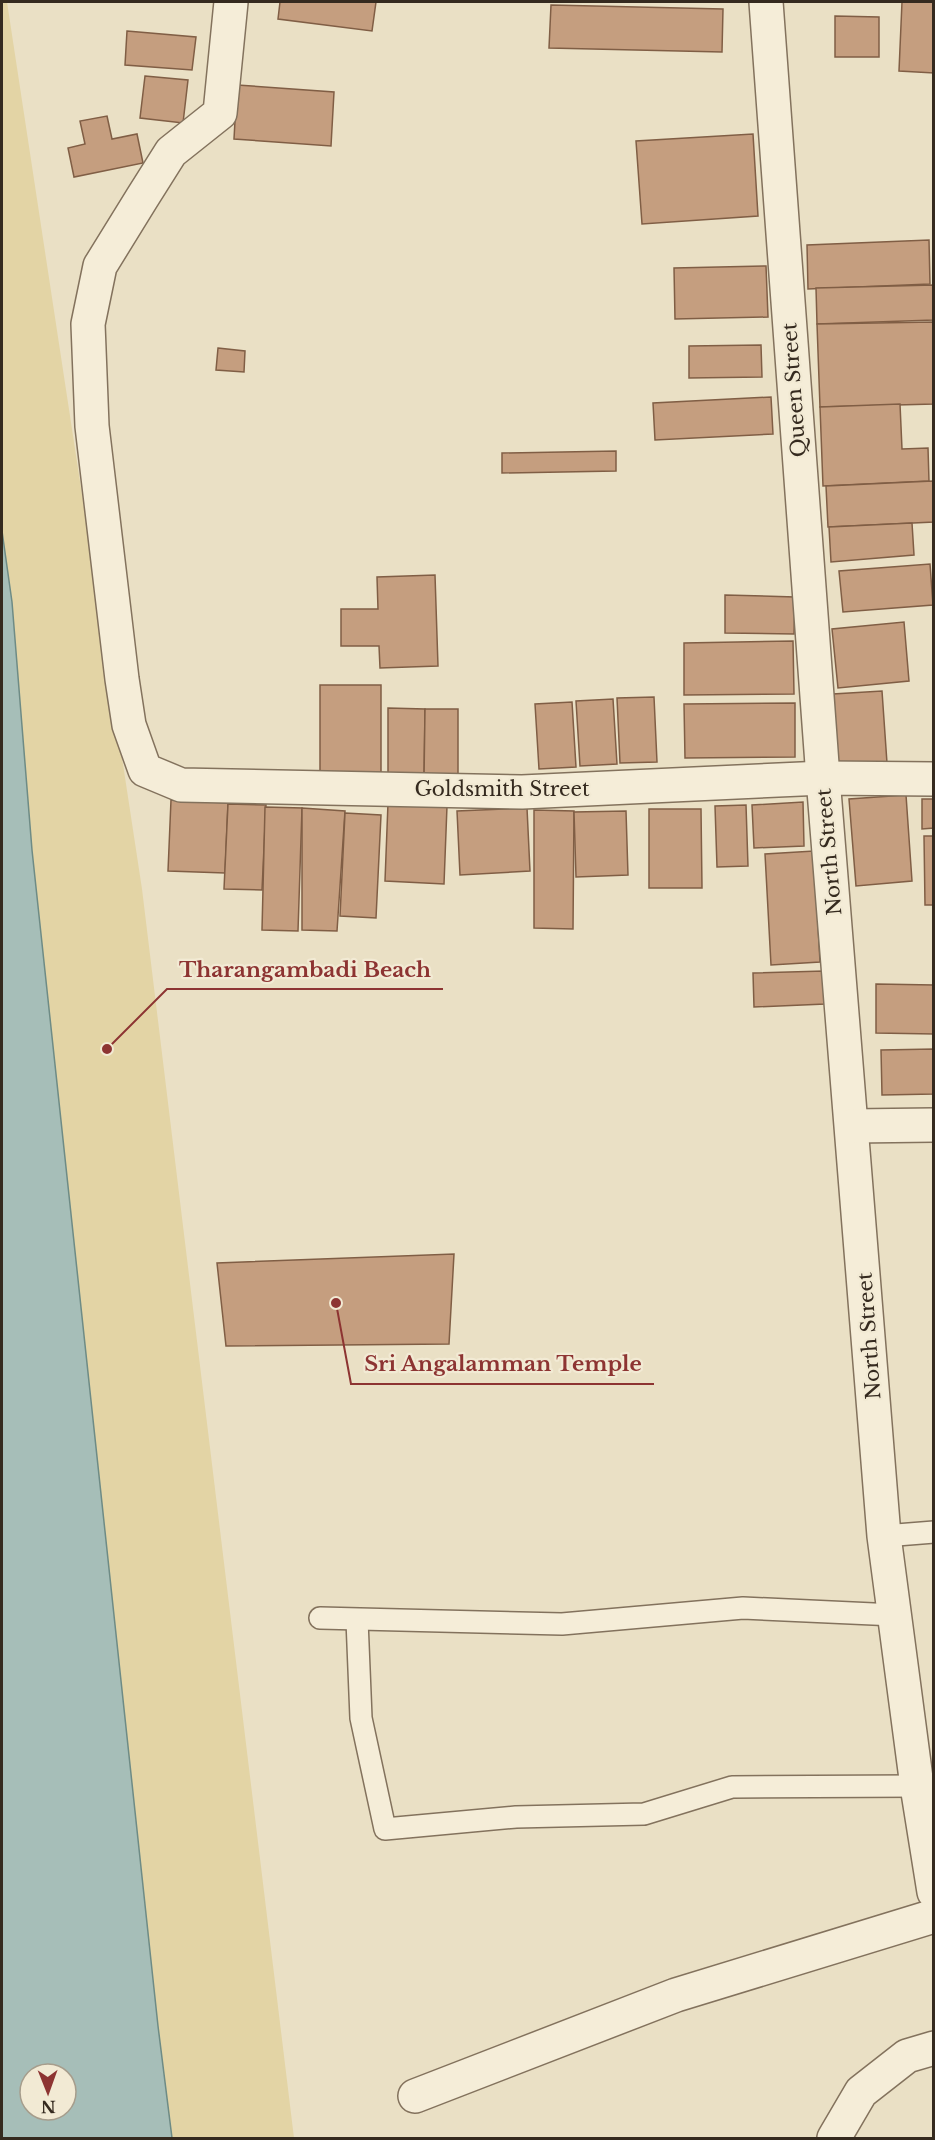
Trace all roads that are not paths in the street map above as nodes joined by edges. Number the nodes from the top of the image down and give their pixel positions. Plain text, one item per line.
1 (231, 2) edge
2 (766, 2) edge
3 (823, 778) junction
4 (933, 779) edge
5 (933, 1125) edge
6 (852, 1126) junction
7 (933, 1532) edge
8 (884, 1536) junction
9 (895, 1615) junction
10 (320, 1618) dead end
11 (357, 1620) junction
12 (916, 1786) junction
13 (933, 1892) edge
14 (933, 1916) edge
15 (933, 2048) edge
16 (415, 2096) dead end
17 (834, 2139) edge

1 - 3 street, Goldsmith Street
2 - 3 street, Queen Street
3 - 4 street, Goldsmith Street
3 - 6 street, North Street
5 - 6 street
6 - 8 street, North Street
7 - 8 lane
8 - 9 street, North Street
9 - 11 lane
9 - 12 street, North Street
10 - 11 lane
11 - 12 lane
12 - 13 street, North Street
14 - 16 street
15 - 17 street

